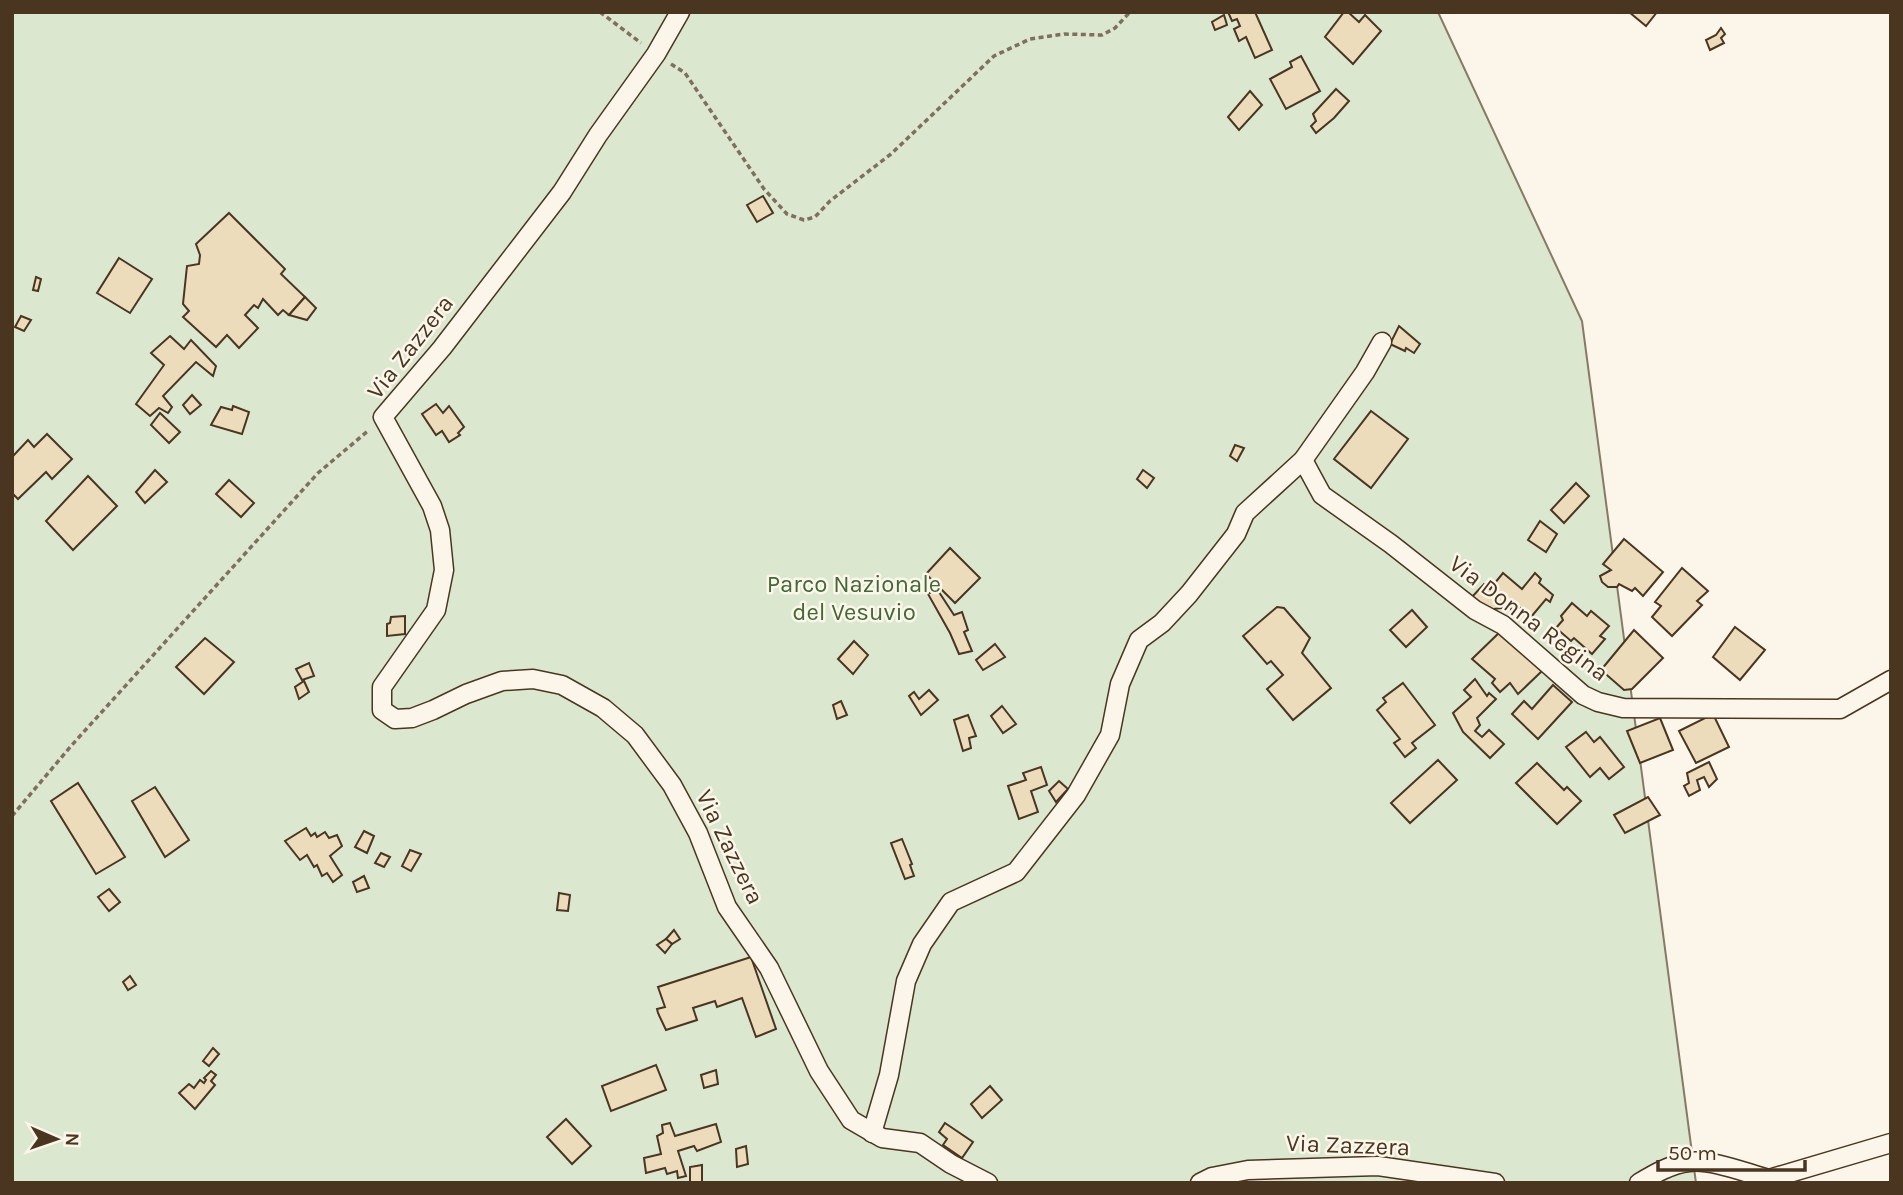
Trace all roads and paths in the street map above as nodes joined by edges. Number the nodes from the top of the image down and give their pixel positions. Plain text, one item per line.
1 (600, 12) edge
2 (680, 12) edge
3 (1130, 12) edge
4 (656, 54) junction
5 (1382, 342) dead end
6 (383, 418) junction
7 (1303, 460) junction
8 (1891, 680) edge
9 (12, 816) edge
10 (872, 1133) junction
11 (1891, 1143) edge
12 (1768, 1181) edge
13 (988, 1183) edge
14 (1200, 1183) edge
15 (1495, 1183) edge
16 (1639, 1183) edge

1 - 4 path
2 - 4 street, Via Zazzera
3 - 4 path
4 - 6 street, Via Zazzera
5 - 7 street
6 - 9 path
6 - 10 street, Via Zazzera
7 - 8 street, Via Donna Regina
7 - 10 street
10 - 13 street, Via Zazzera
11 - 12 street
12 - 16 street
14 - 15 street, Via Zazzera

